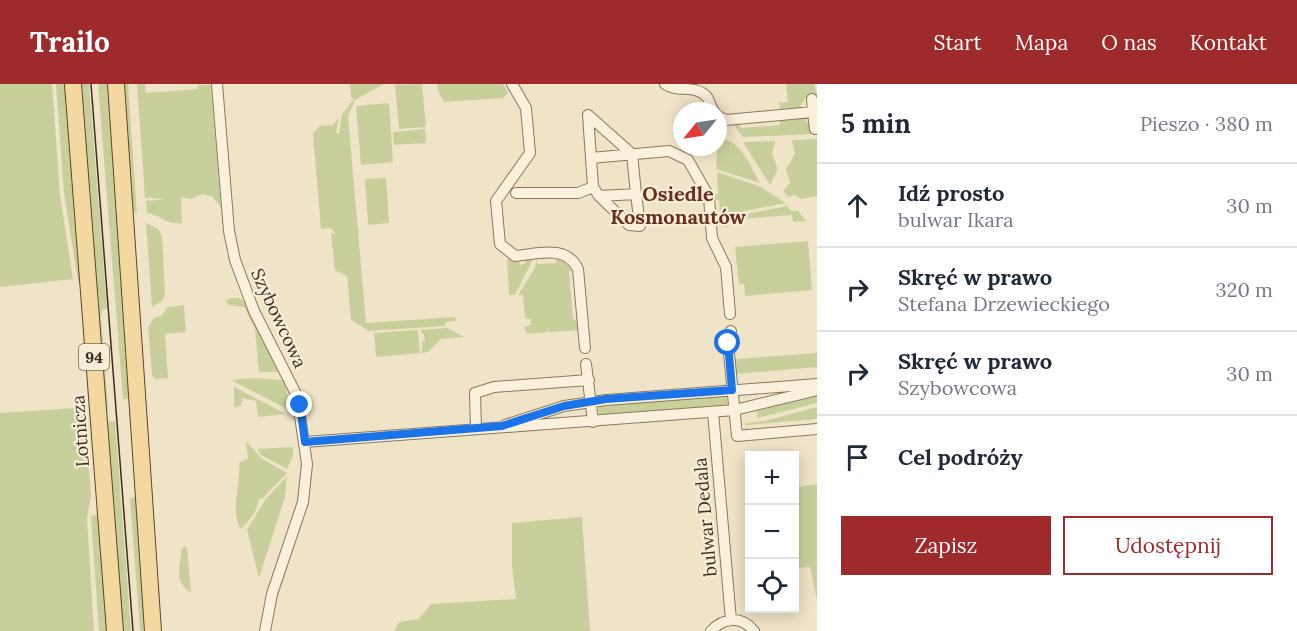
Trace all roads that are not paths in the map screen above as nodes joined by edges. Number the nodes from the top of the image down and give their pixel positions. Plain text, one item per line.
1 (73, 84) edge
2 (116, 84) edge
3 (217, 84) edge
4 (512, 84) edge
5 (664, 84) edge
6 (812, 99) dead end
7 (710, 102) edge
8 (813, 112) junction
9 (727, 120) edge
10 (815, 129) dead end
11 (632, 154) junction
12 (591, 158) junction
13 (596, 192) junction
14 (516, 193) dead end
15 (636, 194) junction
16 (730, 314) dead end
17 (731, 331) dead end
18 (585, 348) dead end
19 (586, 364) dead end
20 (589, 380) junction
21 (817, 384) edge
22 (732, 390) junction
23 (817, 390) edge
24 (592, 402) junction
25 (735, 410) junction
26 (713, 412) junction
27 (593, 422) junction
28 (502, 426) junction
29 (476, 429) junction
30 (817, 429) edge
31 (305, 442) junction
32 (731, 620) junction
33 (115, 631) edge
34 (153, 631) edge
35 (265, 631) edge
36 (711, 631) edge
37 (754, 631) edge

1 - 33 main road, Lotnicza / 94
2 - 34 main road, 94
3 - 31 street, Szybowcowa
4 - 18 street
5 - 7 street
6 - 8 street
8 - 9 street
8 - 10 street
11 - 12 street
11 - 12 street
11 - 15 street
11 - 16 street
12 - 13 street
13 - 14 street
13 - 15 street
13 - 15 street
17 - 22 street
19 - 20 street
20 - 24 street
20 - 29 street
21 - 22 street
22 - 24 street
22 - 25 street
23 - 25 street
24 - 27 street
24 - 28 street
25 - 26 street
25 - 30 street
26 - 27 street
26 - 32 street, bulwar Dedala
27 - 28 street
28 - 29 street
29 - 31 street
31 - 35 street, Szybowcowa
32 - 36 street
32 - 37 street

